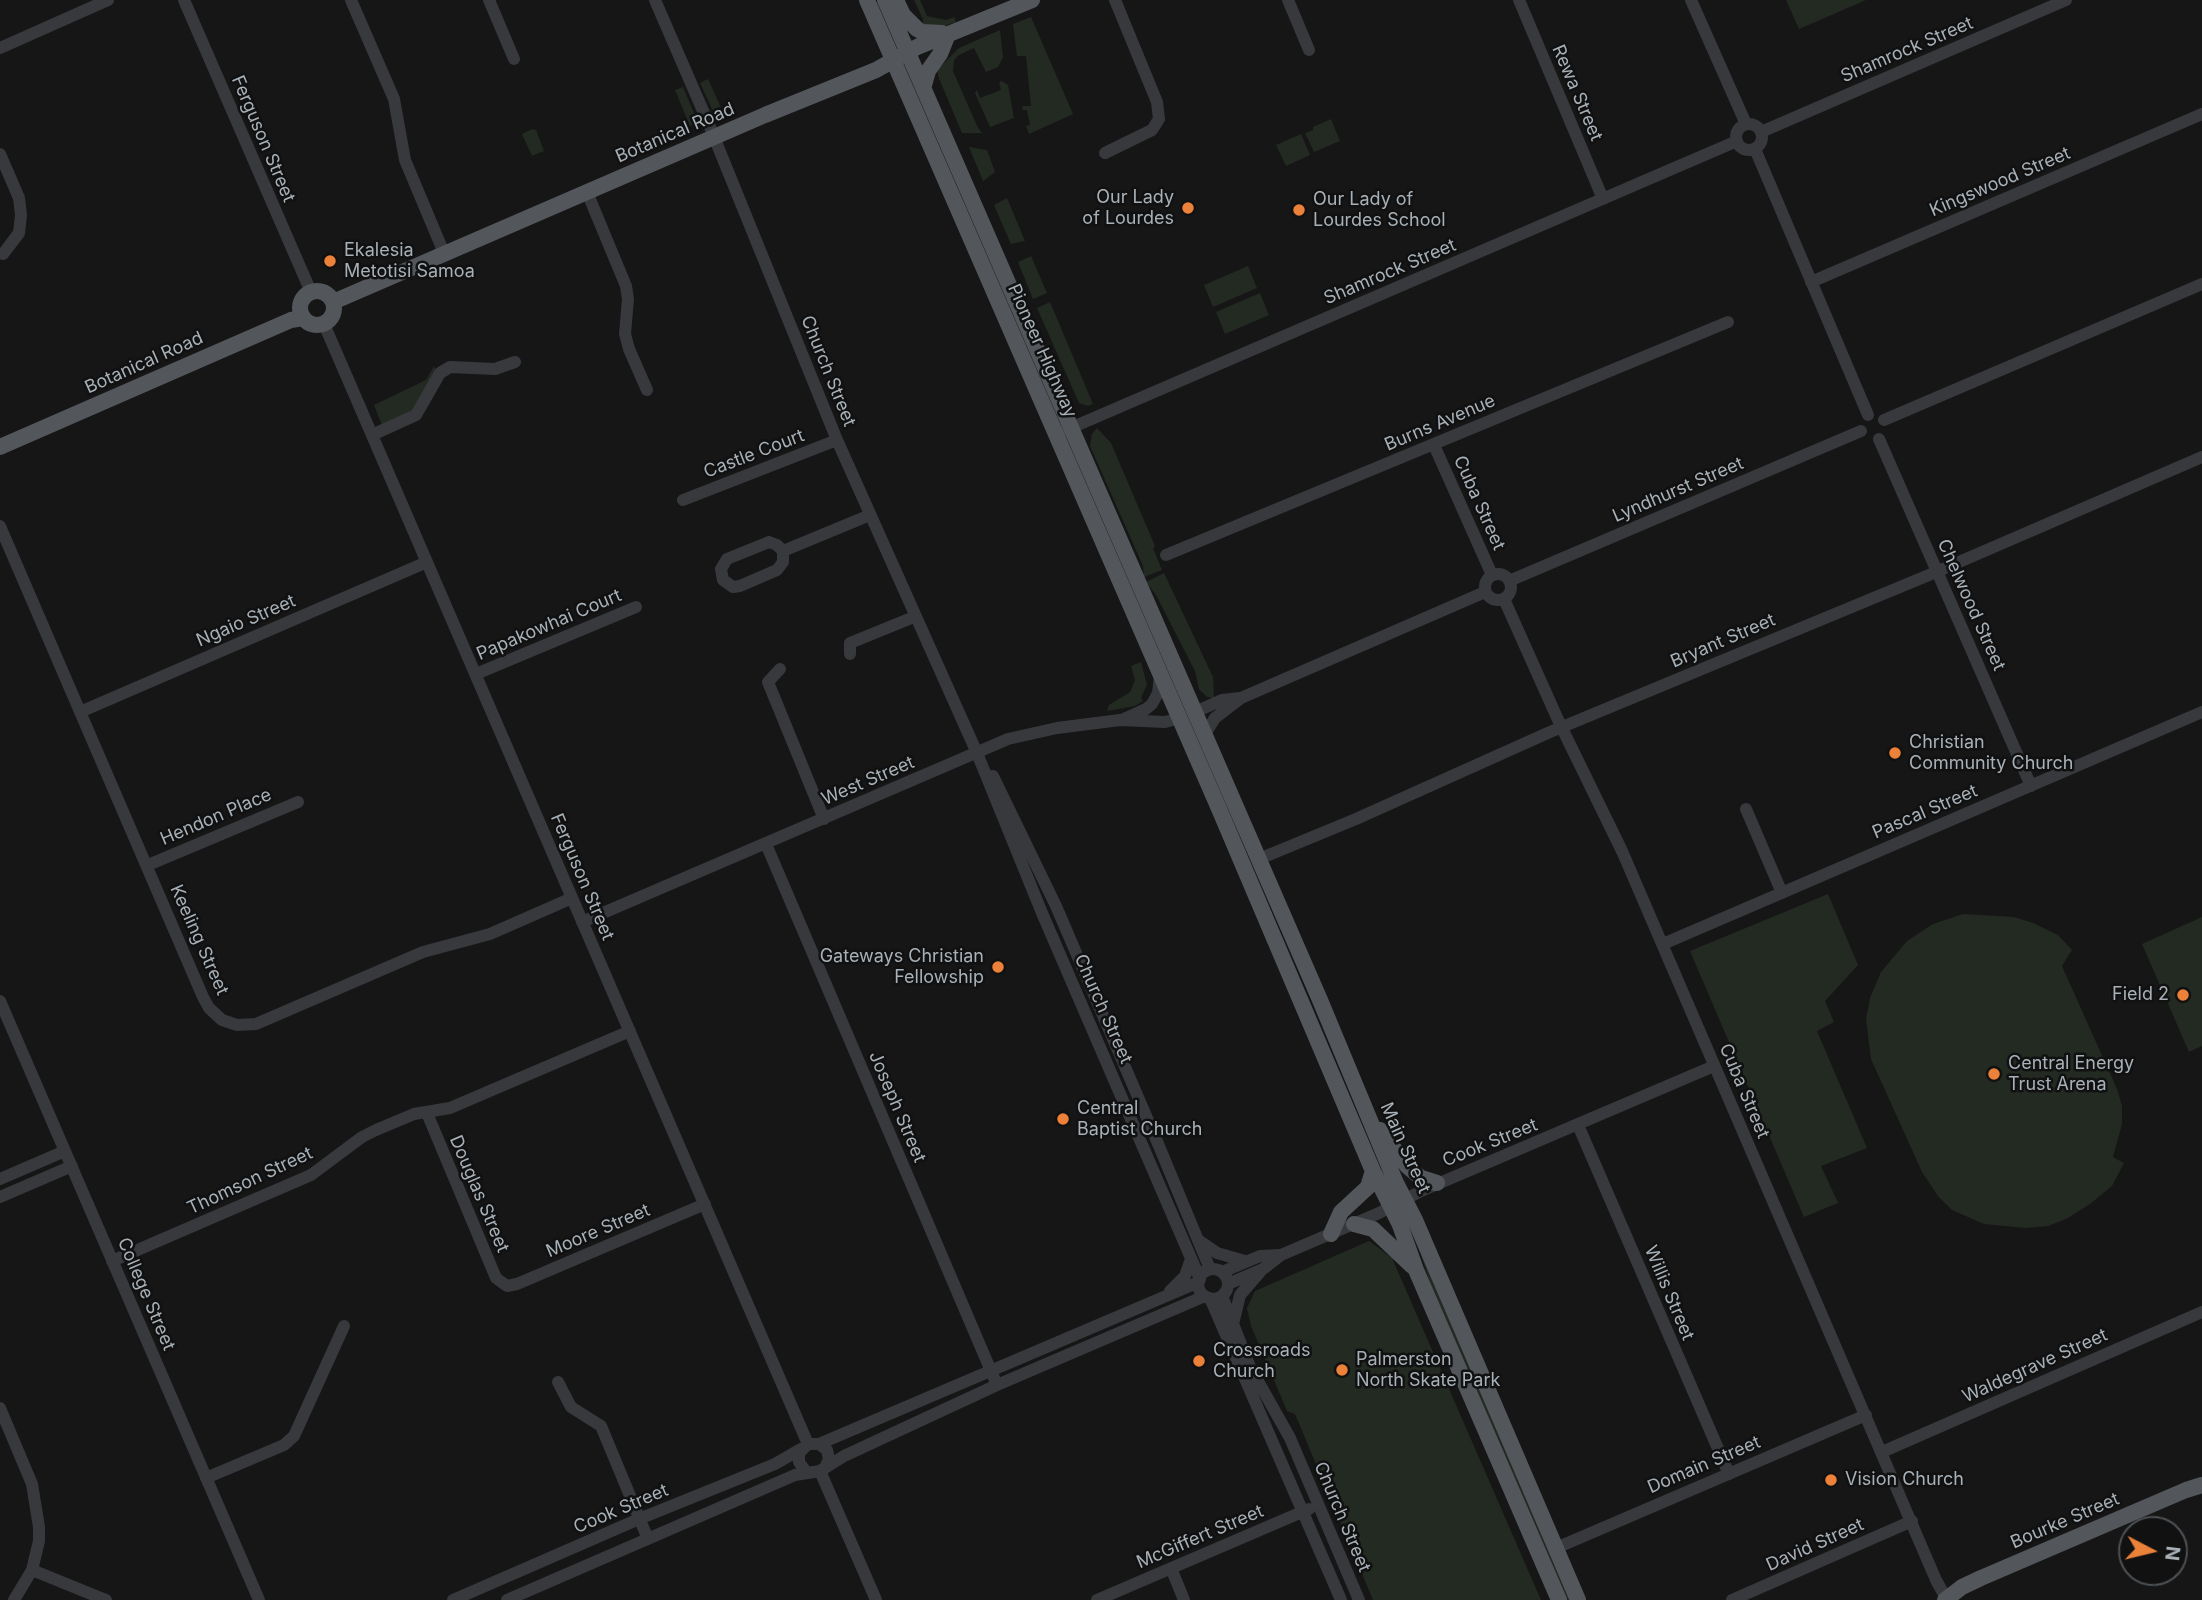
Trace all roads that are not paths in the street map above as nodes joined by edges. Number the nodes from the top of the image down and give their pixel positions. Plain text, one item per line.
1 (108, 0) edge
2 (184, 0) edge
3 (351, 0) edge
4 (489, 0) edge
5 (655, 0) edge
6 (867, 0) edge
7 (885, 0) edge
8 (896, 0) edge
9 (1031, 0) edge
10 (1115, 0) edge
11 (1288, 0) edge
12 (1519, 0) edge
13 (1691, 0) edge
14 (2066, 0) edge
15 (948, 34) junction
16 (0, 48) edge
17 (1309, 50) dead end
18 (901, 56) junction
19 (514, 59) dead end
20 (923, 85) junction
21 (2202, 114) edge
22 (1746, 124) junction
23 (1761, 132) junction
24 (714, 138) junction
25 (1737, 141) junction
26 (1755, 149) junction
27 (1105, 153) dead end
28 (0, 154) edge
29 (587, 192) junction
30 (1602, 199) junction
31 (3, 254) dead end
32 (443, 254) junction
33 (1811, 282) junction
34 (2202, 284) edge
35 (311, 292) junction
36 (333, 302) junction
37 (303, 318) junction
38 (1728, 322) dead end
39 (324, 324) junction
40 (515, 362) dead end
41 (647, 390) dead end
42 (1868, 415) junction
43 (1884, 420) junction
44 (1064, 431) junction
45 (1861, 431) junction
46 (372, 435) junction
47 (1879, 439) junction
48 (837, 440) junction
49 (1433, 445) junction
50 (0, 447) edge
51 (2202, 457) edge
52 (683, 500) dead end
53 (870, 514) junction
54 (0, 526) edge
55 (783, 551) junction
56 (1166, 555) dead end
57 (1119, 558) junction
58 (427, 562) junction
59 (1937, 571) junction
60 (1492, 575) junction
61 (1509, 581) junction
62 (1485, 592) junction
63 (1504, 599) junction
64 (636, 607) dead end
65 (914, 617) junction
66 (1157, 625) junction
67 (850, 654) dead end
68 (780, 669) dead end
69 (476, 674) junction
70 (1161, 674) junction
71 (1241, 698) junction
72 (80, 712) junction
73 (1195, 712) junction
74 (2202, 712) edge
75 (1180, 718) junction
76 (1120, 720) junction
77 (1561, 727) junction
78 (1205, 734) junction
79 (977, 753) junction
80 (2031, 786) junction
81 (298, 802) dead end
82 (1746, 808) dead end
83 (1220, 811) junction
84 (824, 819) junction
85 (766, 844) junction
86 (1259, 859) junction
87 (148, 865) junction
88 (1782, 893) junction
89 (572, 898) junction
90 (582, 922) junction
91 (1662, 944) junction
92 (0, 1001) edge
93 (630, 1031) junction
94 (1714, 1066) junction
95 (427, 1113) junction
96 (1371, 1120) junction
97 (1578, 1125) junction
98 (65, 1151) junction
99 (72, 1166) junction
100 (1373, 1171) junction
101 (0, 1179) edge
102 (1437, 1183) junction
103 (0, 1197) edge
104 (1405, 1199) junction
105 (705, 1204) junction
106 (1390, 1208) junction
107 (1354, 1224) junction
108 (1331, 1234) junction
109 (1198, 1240) junction
110 (1280, 1255) junction
111 (1191, 1259) junction
112 (113, 1261) junction
113 (1248, 1261) junction
114 (1263, 1269) junction
115 (1416, 1270) junction
116 (1212, 1277) junction
117 (504, 1285) joint
118 (1212, 1297) junction
119 (1161, 1298) junction
120 (1192, 1302) junction
121 (1135, 1309) junction
122 (2202, 1312) edge
123 (1140, 1324) junction
124 (344, 1326) dead end
125 (1228, 1329) junction
126 (1083, 1331) junction
127 (1089, 1346) junction
128 (991, 1370) junction
129 (558, 1382) dead end
130 (997, 1385) junction
131 (0, 1408) edge
132 (1866, 1415) junction
133 (810, 1446) junction
134 (1882, 1452) junction
135 (823, 1469) junction
136 (806, 1472) junction
137 (2202, 1473) edge
138 (1729, 1474) junction
139 (206, 1478) junction
140 (2202, 1485) edge
141 (2169, 1497) junction
142 (1318, 1506) junction
143 (1303, 1512) junction
144 (639, 1519) junction
145 (1912, 1521) junction
146 (648, 1539) junction
147 (1556, 1548) junction
148 (1171, 1568) junction
149 (32, 1570) junction
150 (14, 1600) edge
151 (106, 1600) edge
152 (259, 1600) edge
153 (453, 1600) edge
154 (507, 1600) edge
155 (876, 1600) edge
156 (1097, 1600) edge
157 (1184, 1600) edge
158 (1341, 1600) edge
159 (1359, 1600) edge
160 (1559, 1600) edge
161 (1578, 1600) edge
162 (1732, 1600) edge
163 (1946, 1600) edge

1 - 16 street
2 - 35 street, Ferguson Street
3 - 32 street
4 - 19 street
5 - 24 street, Church Street
6 - 18 main road, Pioneer Highway
7 - 18 main road, Pioneer Highway
8 - 15 main road
9 - 15 main road, Botanical Road
10 - 27 street
11 - 17 street
12 - 30 street, Rewa Street
13 - 22 street
14 - 23 street, Shamrock Street
15 - 18 main road, Botanical Road
15 - 20 main road
18 - 20 main road, Pioneer Highway
18 - 24 main road, Botanical Road
18 - 44 main road, Pioneer Highway
20 - 44 main road, Pioneer Highway
21 - 33 street, Kingswood Street
22 - 23 street
22 - 25 street
23 - 26 street
24 - 29 main road, Botanical Road
24 - 48 street, Church Street
25 - 26 street
25 - 30 street, Shamrock Street
26 - 33 street
28 - 31 street
29 - 32 main road, Botanical Road
29 - 41 street
30 - 44 street, Shamrock Street
32 - 36 main road, Botanical Road
33 - 42 street
34 - 43 street
35 - 36 main road
35 - 37 main road
36 - 39 main road
37 - 39 main road
37 - 50 main road, Botanical Road
38 - 49 street, Burns Avenue
39 - 46 street, Ferguson Street
40 - 46 street
42 - 43 street
42 - 45 street
43 - 47 street
44 - 57 main road, Pioneer Highway
45 - 47 street
45 - 61 street, Lyndhurst Street
46 - 58 street, Ferguson Street
47 - 59 street, Chelwood Street
48 - 52 street, Castle Court
48 - 53 street, Church Street
49 - 56 street, Burns Avenue
49 - 60 street, Cuba Street
51 - 59 street, Bryant Street
53 - 55 street
53 - 65 street, Church Street
54 - 72 street, Keeling Street
55 - 55 street
57 - 66 main road, Pioneer Highway
57 - 70 main road, Pioneer Highway
58 - 69 street, Ferguson Street
58 - 72 street, Ngaio Street
59 - 77 street, Bryant Street
59 - 80 street, Chelwood Street
60 - 61 street
60 - 62 street
61 - 63 street
62 - 63 street
62 - 71 street
63 - 77 street, Cuba Street
64 - 69 street, Papakowhai Court
65 - 67 street
65 - 79 street, Church Street
66 - 73 main road, Pioneer Highway
66 - 75 main road
68 - 84 street
69 - 89 street, Ferguson Street
70 - 75 main road, Pioneer Highway
70 - 76 street
71 - 73 street
71 - 78 street
72 - 87 street, Keeling Street
73 - 78 main road, Main Street
73 - 83 main road
74 - 80 street, Pascal Street
75 - 76 street, West Street
75 - 83 main road
76 - 79 street, West Street
77 - 86 street, Bryant Street
77 - 91 street, Cuba Street
78 - 86 main road, Main Street
79 - 84 street, West Street
79 - 109 street, Church Street
79 - 111 street, Church Street
80 - 88 street, Pascal Street
81 - 87 street, Hendon Place
82 - 88 street
83 - 100 main road
84 - 85 street, West Street
85 - 90 street, West Street
85 - 128 street, Joseph Street
86 - 96 main road, Main Street
87 - 89 street, Keeling Street
88 - 91 street, Pascal Street
89 - 90 street, Ferguson Street
90 - 93 street, Ferguson Street
91 - 94 street, Cuba Street
92 - 98 street, College Street
93 - 95 street, Thomson Street
93 - 105 street, Ferguson Street
94 - 97 street, Cook Street
94 - 132 street, Cuba Street
95 - 112 street, Thomson Street
95 - 117 street, Douglas Street
96 - 102 main road
96 - 104 main road, Main Street
97 - 102 street, Cook Street
97 - 138 street, Willis Street
98 - 99 street, College Street
98 - 101 street
99 - 103 street
99 - 112 street, College Street
100 - 106 main road
100 - 108 main road
102 - 104 street, Cook Street
104 - 106 street, Cook Street
104 - 147 main road, Main Street
105 - 117 street, Moore Street
105 - 133 street, Ferguson Street
106 - 107 street, Cook Street
106 - 115 main road
107 - 108 street, Cook Street
107 - 115 main road
108 - 110 street, Cook Street
109 - 113 street
109 - 116 street, Church Street
110 - 113 street, Cook Street
110 - 114 street, Cook Street
111 - 116 street, Church Street
111 - 119 street
112 - 139 street, College Street
113 - 116 street, Cook Street
114 - 116 street, Cook Street
114 - 125 street
115 - 160 main road
116 - 118 street
116 - 118 street
116 - 119 street, Cook Street
118 - 120 street
118 - 125 street, Church Street
119 - 121 street, Cook Street
120 - 123 street
120 - 125 street
121 - 123 street
121 - 126 street, Cook Street
122 - 134 street, Waldegrave Street
123 - 127 street
124 - 139 street
125 - 142 street, Church Street
125 - 143 street, Church Street
126 - 127 street
126 - 128 street, Cook Street
127 - 130 street
128 - 130 street, Joseph Street
128 - 133 street, Cook Street
129 - 144 street
130 - 135 street
131 - 149 street
132 - 134 street, Cuba Street
132 - 138 street, Domain Street
133 - 135 street
133 - 136 street
133 - 144 street, Cook Street
134 - 145 street, Cuba Street
135 - 136 street
135 - 155 street
136 - 146 street
137 - 141 main road
138 - 147 street, Domain Street
139 - 152 street, College Street
140 - 141 main road, Bourke Street
141 - 163 main road, Bourke Street
142 - 143 street, McGiffert Street
142 - 159 street, Church Street
143 - 148 street, McGiffert Street
143 - 158 street, Church Street
144 - 146 street
144 - 153 street, Cook Street
145 - 162 street, David Street
145 - 163 street, Cuba Street
146 - 154 street
147 - 161 main road, Main Street
148 - 156 street, McGiffert Street
148 - 157 street
149 - 150 street
149 - 151 street

